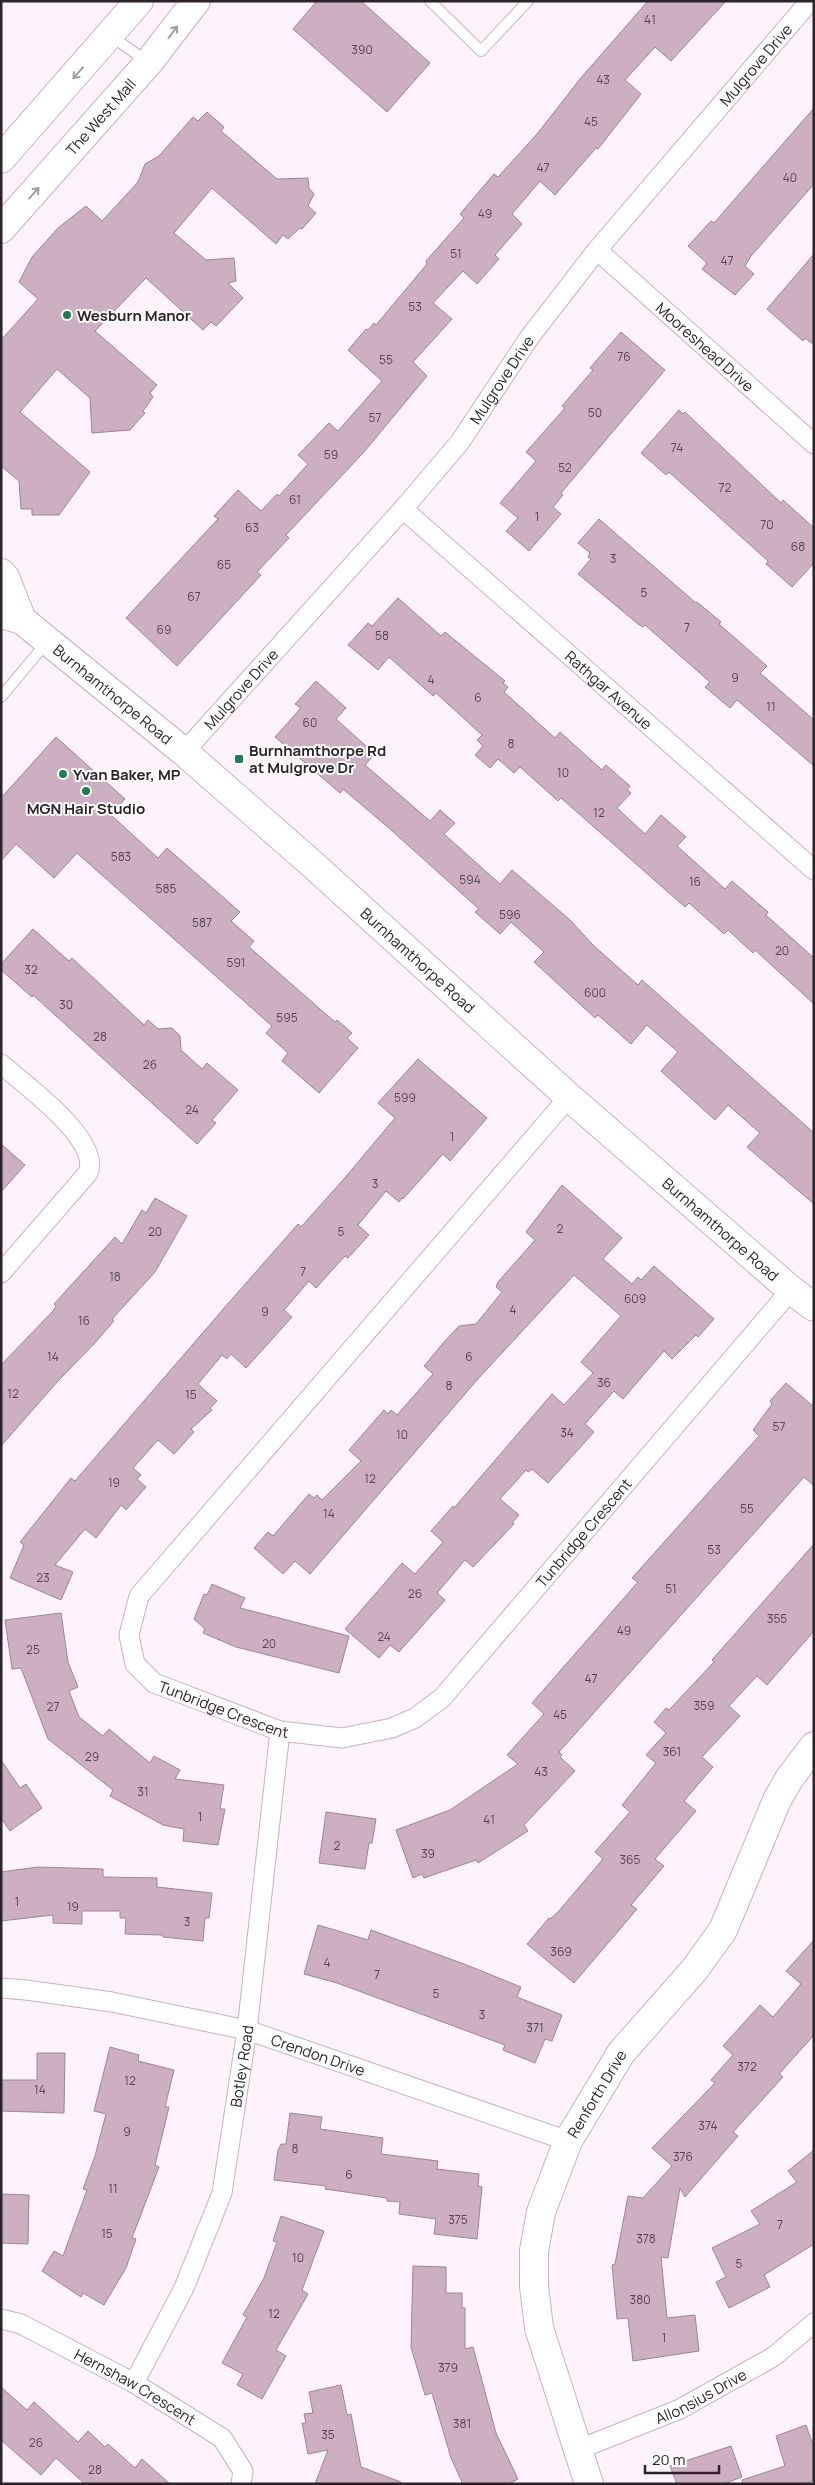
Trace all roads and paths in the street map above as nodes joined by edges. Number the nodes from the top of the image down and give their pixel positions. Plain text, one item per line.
1 (139, 1) edge
2 (196, 1) edge
3 (430, 1) edge
4 (528, 1) edge
5 (808, 6) edge
6 (110, 36) junction
7 (149, 62) junction
8 (1, 159) edge
9 (1, 229) edge
10 (597, 250) junction
11 (814, 444) edge
12 (403, 509) junction
13 (1, 574) edge
14 (12, 617) edge
15 (48, 641) junction
16 (1, 697) edge
17 (184, 752) junction
18 (814, 870) edge
19 (1, 1064) edge
20 (569, 1097) junction
21 (1, 1272) edge
22 (807, 1304) edge
23 (280, 1731) junction
24 (814, 1746) edge
25 (1, 1988) edge
26 (246, 2030) junction
27 (568, 2141) junction
28 (1, 2318) edge
29 (814, 2323) edge
30 (134, 2383) junction
31 (577, 2450) junction
32 (241, 2484) edge
33 (589, 2484) edge

1 - 6 main road
7 -> 2 main road, The West Mall
3 - 4 lane
5 - 10 street, Mulgrove Drive
6 - 7 lane
6 -> 8 main road
9 -> 7 main road, The West Mall
10 - 11 street, Mooreshead Drive
10 - 12 street, Mulgrove Drive
12 - 17 street, Mulgrove Drive
12 - 18 street, Rathgar Avenue
13 - 14 main road, Burnhamthorpe Road
14 - 15 main road, Burnhamthorpe Road
15 - 16 lane
15 - 17 main road, Burnhamthorpe Road
17 - 20 main road, Burnhamthorpe Road
19 - 21 street
20 - 22 main road, Burnhamthorpe Road
20 - 23 street, Tunbridge Crescent
22 - 23 street, Tunbridge Crescent
23 - 26 street, Botley Road
24 - 27 main road, Renforth Drive
25 - 26 street, Crendon Drive
26 - 27 street, Crendon Drive
26 - 30 street, Botley Road
27 - 31 main road, Renforth Drive
28 - 30 street, Hernshaw Crescent
29 - 31 street, Allonsius Drive
30 - 32 street, Hernshaw Crescent
31 - 33 main road, Renforth Drive

